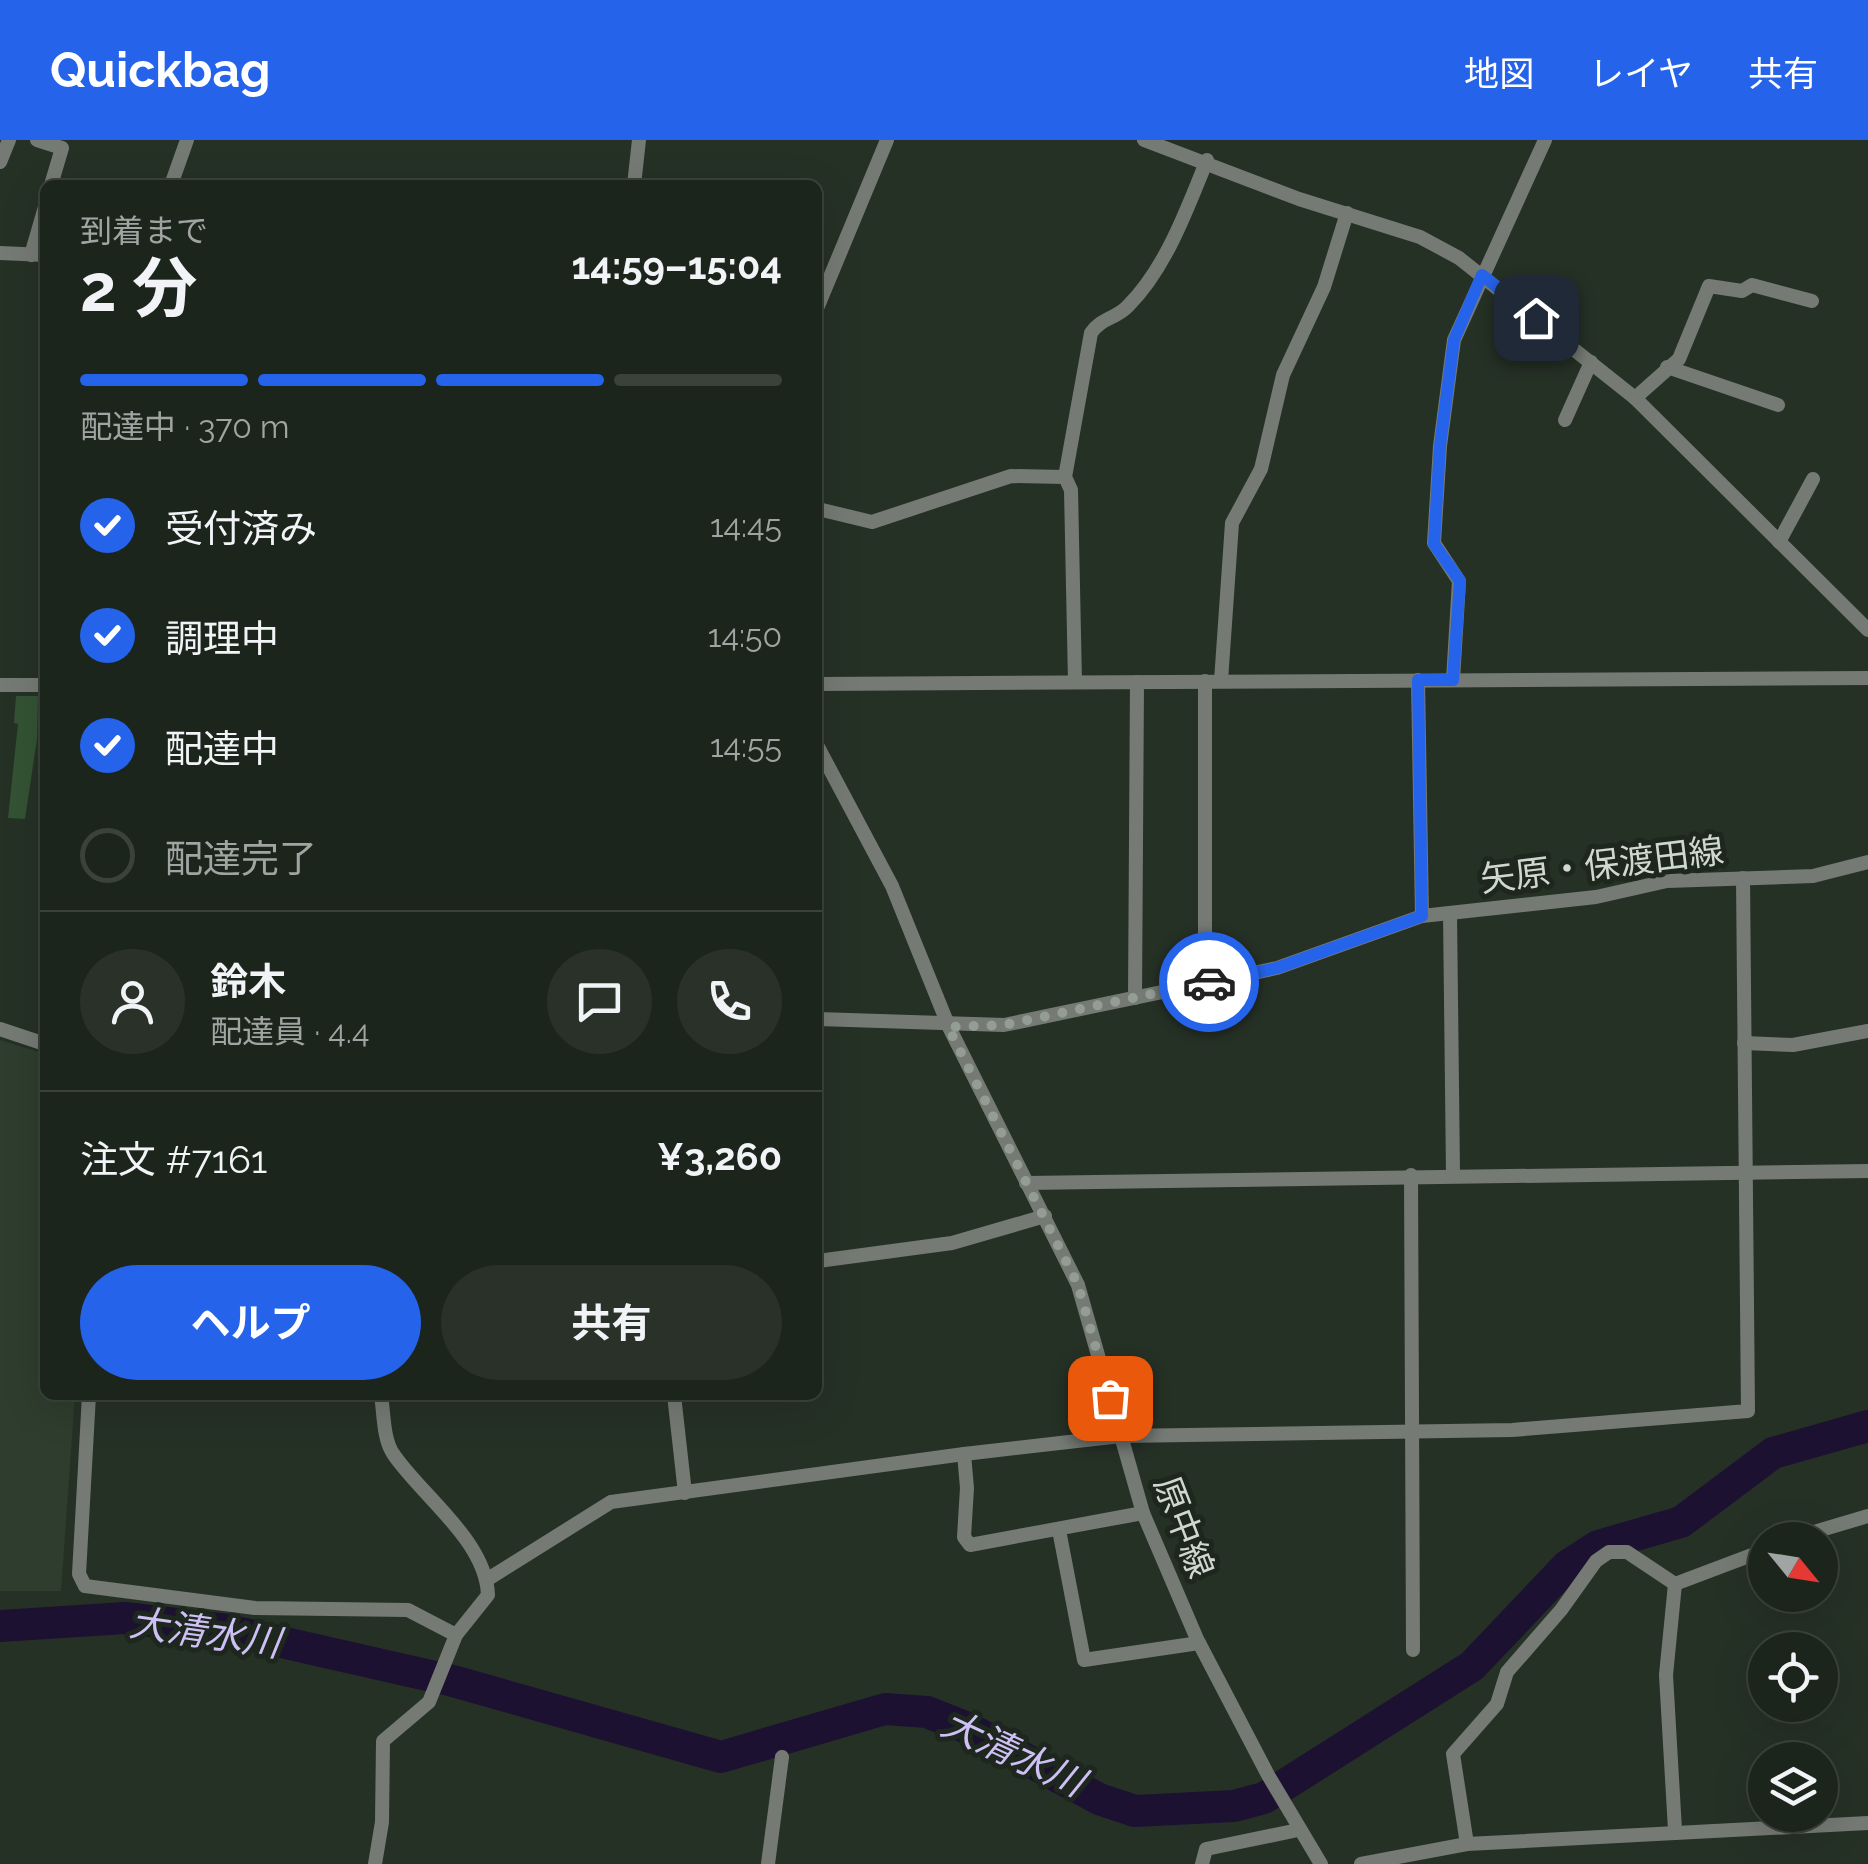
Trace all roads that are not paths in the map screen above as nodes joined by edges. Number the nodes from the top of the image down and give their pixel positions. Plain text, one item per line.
1 (9, 140) edge
2 (37, 140) edge
3 (186, 140) edge
4 (639, 140) edge
5 (887, 140) edge
6 (1144, 140) edge
7 (1545, 140) edge
8 (1206, 160) junction
9 (0, 162) edge
10 (53, 180) edge
11 (173, 180) edge
12 (635, 180) edge
13 (1347, 213) junction
14 (0, 254) edge
15 (38, 255) edge
16 (1482, 275) junction
17 (822, 296) edge
18 (1812, 301) dead end
19 (1590, 362) junction
20 (1667, 367) junction
21 (1635, 398) junction
22 (1778, 404) dead end
23 (1565, 420) dead end
24 (1064, 477) junction
25 (1813, 478) dead end
26 (822, 510) edge
27 (1779, 542) junction
28 (1868, 630) edge
29 (1868, 678) edge
30 (1418, 680) junction
31 (1453, 680) junction
32 (1213, 681) junction
33 (1075, 682) junction
34 (1136, 682) junction
35 (822, 684) edge
36 (0, 685) edge
37 (40, 685) edge
38 (822, 755) edge
39 (1868, 862) edge
40 (1743, 878) junction
41 (1450, 913) junction
42 (1422, 916) junction
43 (1205, 983) junction
44 (1135, 998) junction
45 (822, 1019) edge
46 (948, 1027) junction
47 (0, 1029) edge
48 (1868, 1031) edge
49 (40, 1042) edge
50 (1744, 1043) junction
51 (1746, 1170) junction
52 (1868, 1171) edge
53 (1453, 1174) junction
54 (1412, 1175) junction
55 (1026, 1182) junction
56 (1045, 1216) junction
57 (822, 1261) edge
58 (89, 1400) edge
59 (383, 1400) edge
60 (675, 1400) edge
61 (1411, 1432) junction
62 (1121, 1436) junction
63 (964, 1454) junction
64 (685, 1493) junction
65 (1143, 1513) junction
66 (1868, 1516) edge
67 (1838, 1525) edge
68 (1059, 1530) junction
69 (1748, 1556) edge
70 (488, 1579) junction
71 (1675, 1584) junction
72 (456, 1635) junction
73 (1199, 1643) junction
74 (1413, 1650) dead end
75 (782, 1757) dead end
76 (1868, 1823) edge
77 (1298, 1830) junction
78 (1676, 1830) junction
79 (1467, 1844) junction
80 (375, 1864) edge
81 (768, 1864) edge
82 (1202, 1864) edge
83 (1320, 1864) edge
84 (1360, 1864) edge

1 - 9 street
2 - 10 street
3 - 11 street
4 - 12 street
5 - 17 street
6 - 8 street
7 - 16 street
8 - 13 street
8 - 24 street
13 - 16 street
13 - 32 street
14 - 15 street
16 - 19 street
16 - 31 street
18 - 20 street
19 - 21 street
19 - 23 street
20 - 21 street
20 - 22 street
21 - 27 street
24 - 26 street
24 - 33 street
25 - 27 street
27 - 28 street
29 - 31 street
30 - 31 street
30 - 32 street
30 - 42 street
32 - 34 street
32 - 43 street
33 - 34 street
33 - 35 street
34 - 44 street
36 - 37 street
38 - 46 street, 原中線
39 - 40 street, 矢原・保渡田線
40 - 41 street, 矢原・保渡田線
40 - 50 street
41 - 42 street, 矢原・保渡田線
41 - 53 street
42 - 43 street, 矢原・保渡田線
43 - 44 street, 矢原・保渡田線
44 - 46 street, 矢原・保渡田線
45 - 46 street, 矢原・保渡田線
46 - 55 street, 原中線
47 - 49 street
48 - 50 street
50 - 51 street
51 - 52 street
51 - 53 street
51 - 61 street
53 - 54 street
54 - 55 street
54 - 61 street
55 - 56 street, 原中線
56 - 57 street
56 - 62 street, 原中線
58 - 72 street
59 - 70 street
60 - 64 street
61 - 62 street
61 - 74 street
62 - 63 street
62 - 65 street, 原中線
63 - 64 street
63 - 68 street
64 - 70 street
65 - 68 street
65 - 73 street, 原中線
66 - 67 street
68 - 73 street
69 - 71 street
70 - 72 street
71 - 78 street
71 - 79 street
72 - 80 street
73 - 77 street, 原中線
75 - 81 street
76 - 78 street
77 - 82 street
77 - 83 street
78 - 79 street
79 - 84 street

